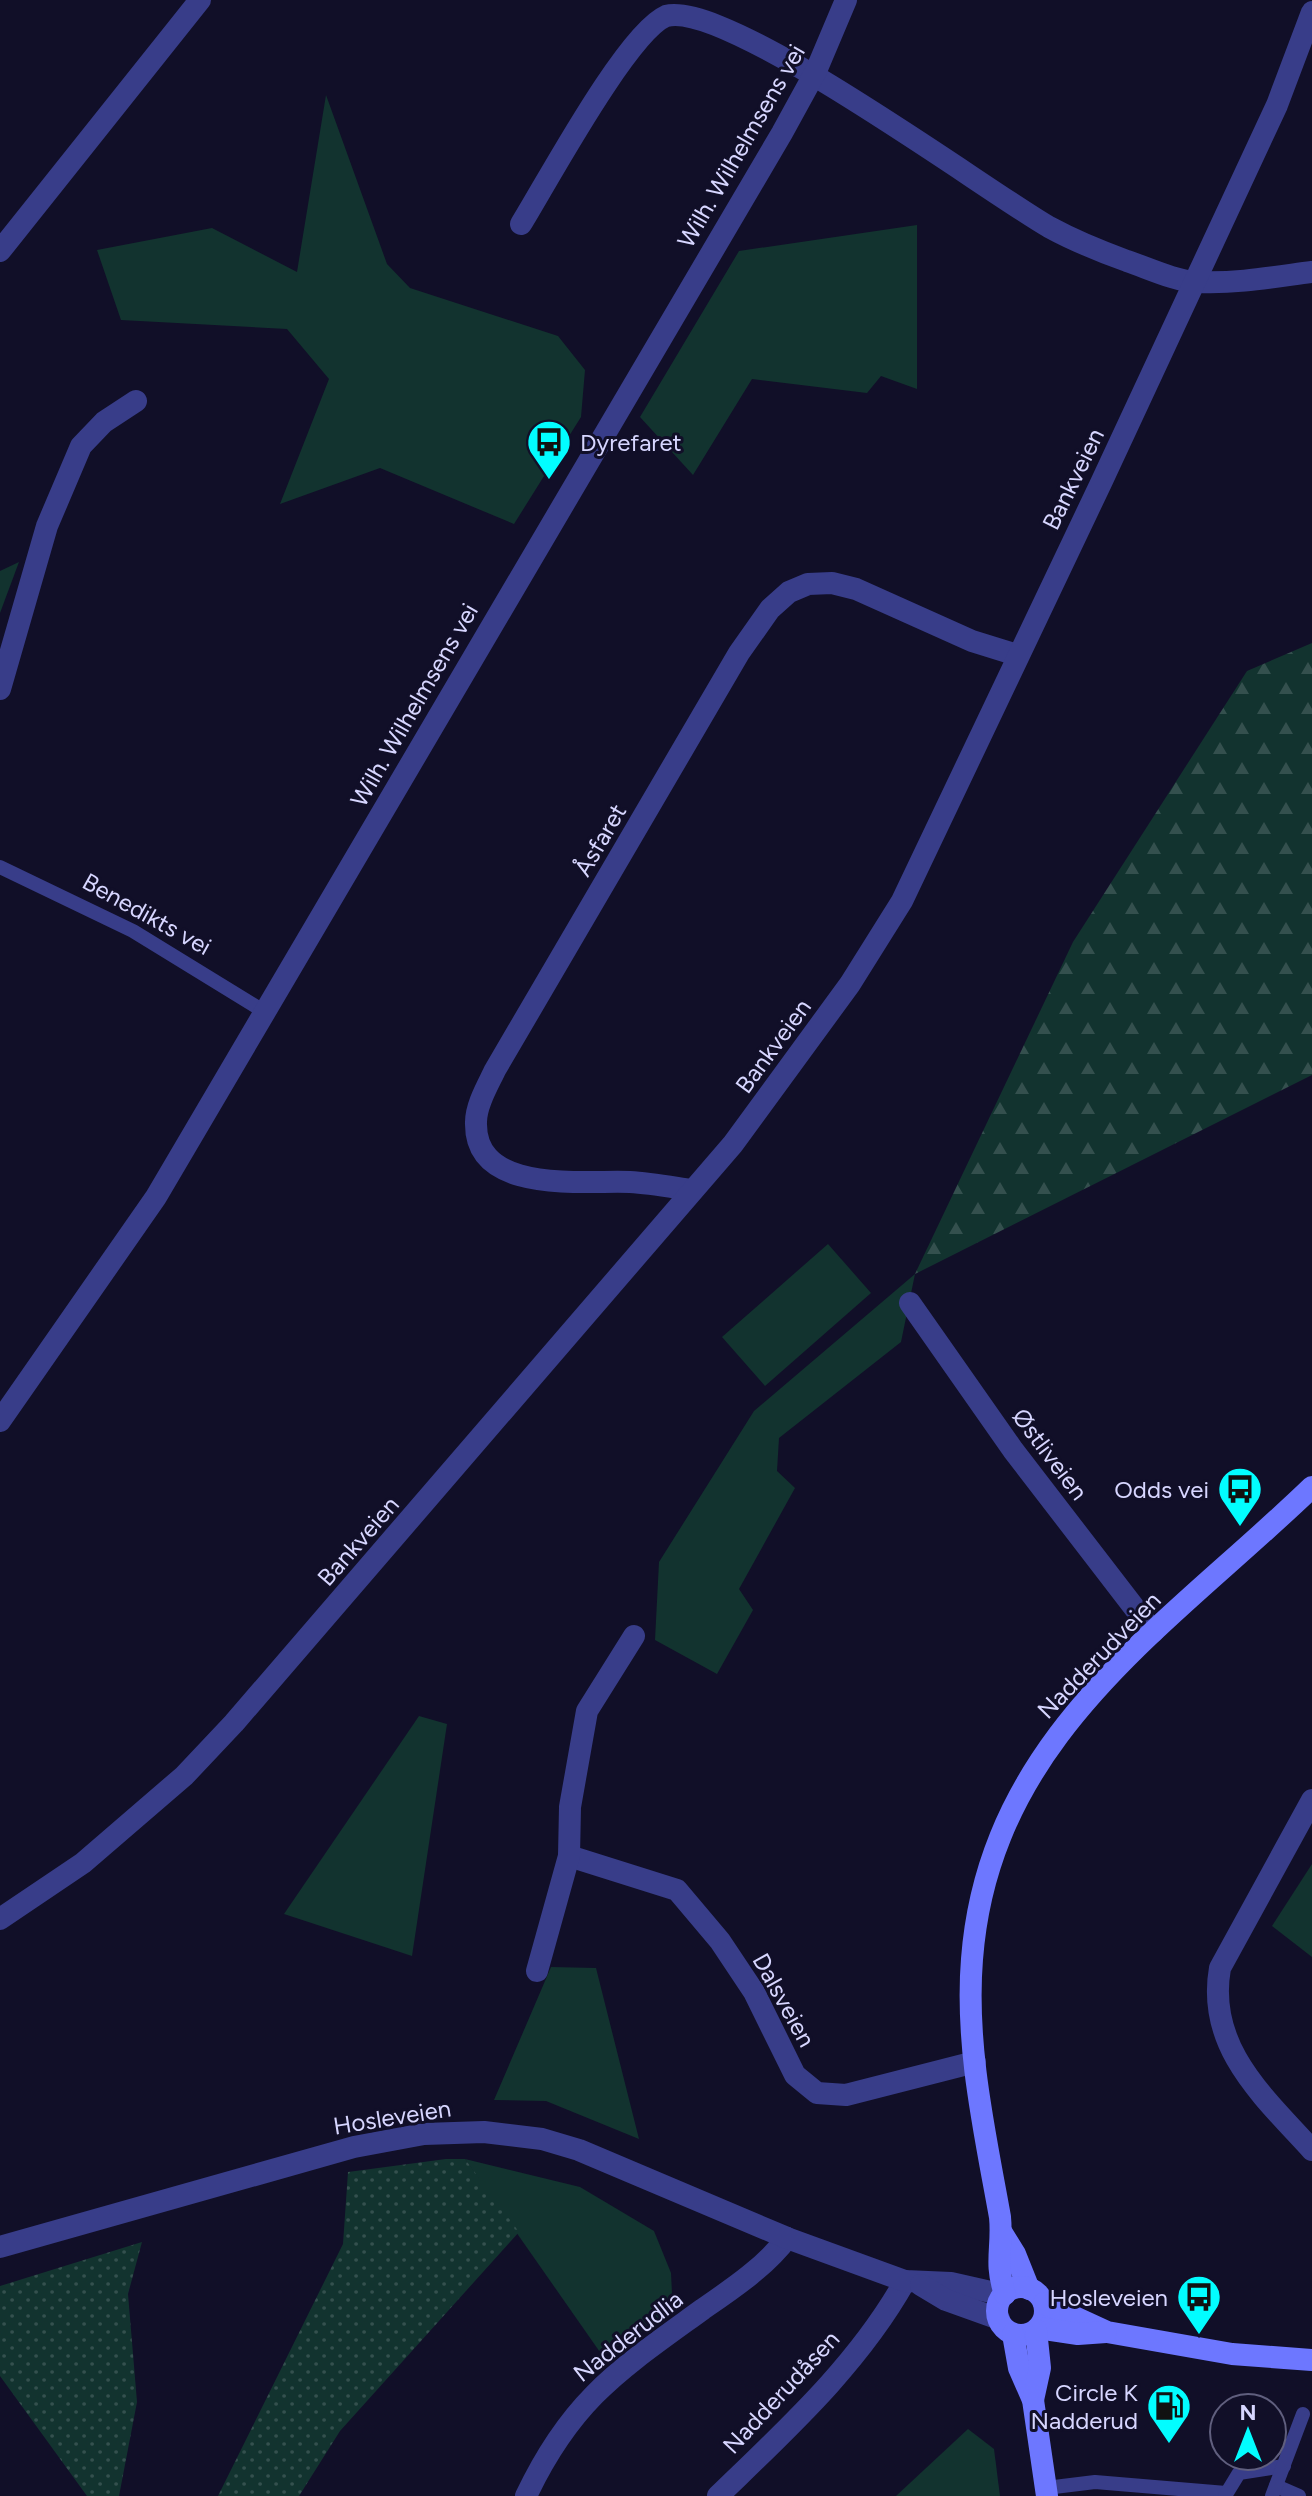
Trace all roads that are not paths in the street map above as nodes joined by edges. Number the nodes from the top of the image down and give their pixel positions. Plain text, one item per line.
1 (200, 0) edge
2 (846, 0) edge
3 (1312, 12) edge
4 (816, 71) junction
5 (521, 224) dead end
6 (0, 251) edge
7 (1312, 272) edge
8 (1195, 282) junction
9 (136, 401) dead end
10 (1017, 655) junction
11 (0, 689) edge
12 (0, 867) edge
13 (265, 1012) junction
14 (691, 1190) junction
15 (910, 1303) dead end
16 (0, 1421) edge
17 (1312, 1487) edge
18 (1153, 1632) junction
19 (634, 1636) dead end
20 (1312, 1800) edge
21 (569, 1856) junction
22 (0, 1919) edge
23 (537, 1971) dead end
24 (975, 2062) junction
25 (1312, 2150) edge
26 (1002, 2233) junction
27 (787, 2238) junction
28 (0, 2247) edge
29 (912, 2283) junction
30 (1004, 2295) junction
31 (1036, 2296) junction
32 (1006, 2326) junction
33 (1037, 2329) junction
34 (1107, 2332) junction
35 (1074, 2334) junction
36 (1312, 2360) edge
37 (1040, 2368) junction
38 (1033, 2400) junction
39 (1303, 2414) dead end
40 (1288, 2455) edge
41 (1245, 2472) edge
42 (1282, 2472) edge
43 (1098, 2489) edge
44 (1274, 2491) edge
45 (1047, 2492) edge
46 (1225, 2495) edge
47 (526, 2496) edge
48 (718, 2496) edge
49 (1299, 2496) edge

1 - 6 street
2 - 4 street, Wilh. Wilhelmsens vei
3 - 8 street, Bankveien
4 - 5 street
4 - 8 street
4 - 13 street, Wilh. Wilhelmsens vei
7 - 8 street
8 - 10 street, Bankveien
9 - 11 street
10 - 14 street, Bankveien
10 - 14 street, Åsfaret
12 - 13 lane, Benedikts vei
13 - 16 street, Wilh. Wilhelmsens vei
14 - 22 street, Bankveien
15 - 18 street, Østliveien
17 - 18 main road, Nadderudveien
18 - 24 main road, Nadderudveien
19 - 21 street
20 - 25 street
21 - 23 street
21 - 24 street, Dalsveien
24 - 26 main road, Nadderudveien
26 - 30 main road, Nadderudveien
26 - 31 main road, Nadderudveien
27 - 28 street, Hosleveien
27 - 29 street, Hosleveien
27 - 47 street, Nadderudlia
29 - 30 street, Hosleveien
29 - 32 street, Hosleveien
29 - 48 street, Nadderudåsen
30 - 31 main road
30 - 32 main road
31 - 33 main road
31 - 34 main road
32 - 33 main road
32 - 38 main road
33 - 35 main road
33 - 37 main road
34 - 35 main road
34 - 36 main road
35 - 37 main road
37 - 38 main road
38 - 45 main road
39 - 40 lane
41 - 46 lane
42 - 44 lane
43 - 45 lane
43 - 46 lane
44 - 49 lane

